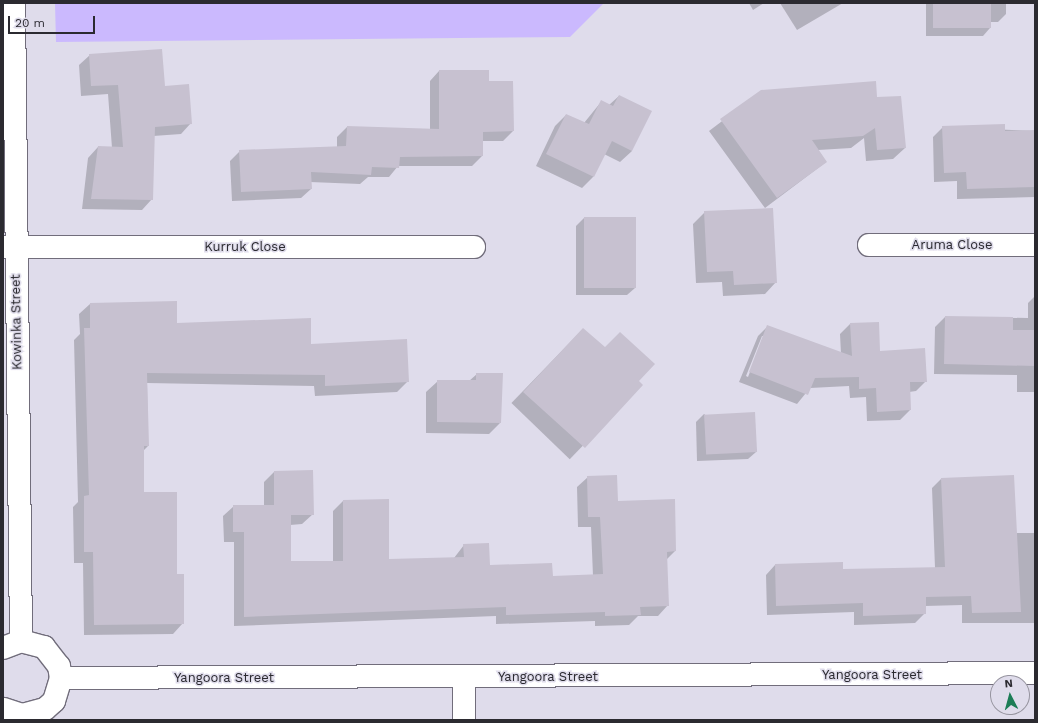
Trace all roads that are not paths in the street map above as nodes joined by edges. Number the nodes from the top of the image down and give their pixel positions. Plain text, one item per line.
1 (14, 3) edge
2 (1035, 244) edge
3 (869, 245) dead end
4 (10, 247) edge
5 (474, 247) dead end
6 (12, 645) edge
7 (1035, 673) edge
8 (61, 678) junction
9 (464, 678) junction
10 (15, 715) edge
11 (464, 720) edge

1 - 4 street, Kowinka Street
2 - 3 street, Aruma Close
4 - 5 street, Kurruk Close
4 - 6 street, Kowinka Street
6 - 8 street
7 - 9 street, Yangoora Street
8 - 9 street, Yangoora Street
8 - 10 street
9 - 11 street

